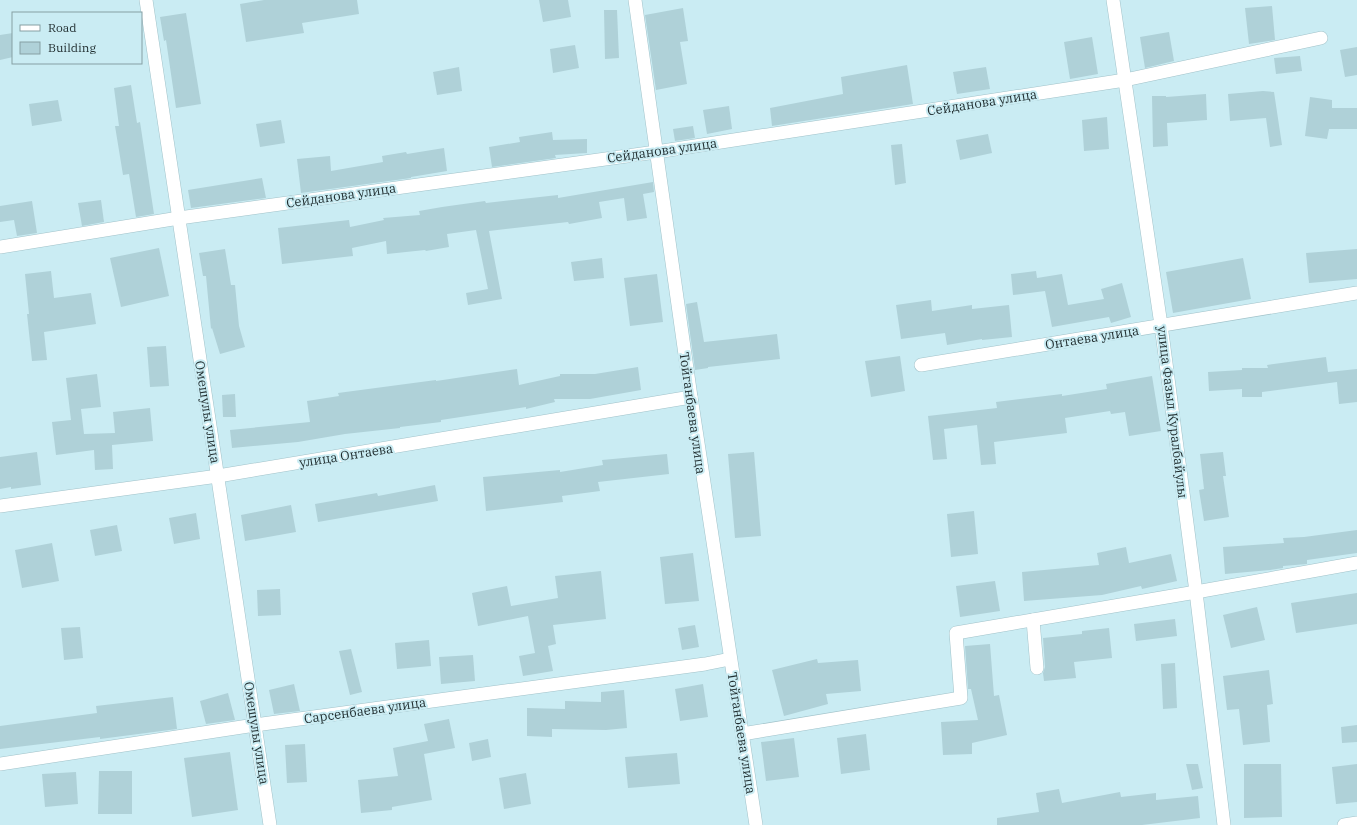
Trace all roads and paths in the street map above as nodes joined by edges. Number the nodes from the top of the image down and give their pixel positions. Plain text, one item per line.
1 (146, 0) edge
2 (635, 0) edge
3 (1113, 0) edge
4 (1322, 38) dead end
5 (1125, 80) junction
6 (656, 152) junction
7 (179, 218) junction
8 (0, 247) edge
9 (1357, 293) edge
10 (1162, 325) junction
11 (921, 365) dead end
12 (690, 398) junction
13 (218, 476) junction
14 (0, 506) edge
15 (1357, 563) edge
16 (1196, 592) junction
17 (1032, 620) junction
18 (730, 659) junction
19 (1036, 668) dead end
20 (255, 725) junction
21 (742, 734) junction
22 (0, 764) edge
23 (1357, 823) edge
24 (270, 825) edge
25 (756, 825) edge
26 (1224, 825) edge
27 (1344, 825) edge

1 - 7 street, Омешулы улица
2 - 6 street, Тойганбаева улица
3 - 5 street, улица Фазыл Куралбайулы
4 - 5 street, Сейданова улица
5 - 6 street, Сейданова улица
5 - 10 street, улица Фазыл Куралбайулы
6 - 7 street, Сейданова улица
6 - 12 street, Тойганбаева улица
7 - 8 street, Сейданова улица
7 - 13 street, Омешулы улица
9 - 10 street, Онтаева улица
10 - 11 street, Онтаева улица
10 - 16 street, улица Фазыл Куралбайулы
12 - 13 street, улица Онтаева
12 - 18 street, Тойганбаева улица
13 - 14 street, улица Онтаева
13 - 20 street, Омешулы улица
15 - 16 street
16 - 17 street
16 - 26 street, улица Фазыл Куралбайулы
17 - 19 street
17 - 21 street
18 - 20 street, Сарсенбаева улица
18 - 21 street, Тойганбаева улица
20 - 22 street, Сарсенбаева улица
20 - 24 street, Омешулы улица
21 - 25 street, Тойганбаева улица
23 - 27 street

